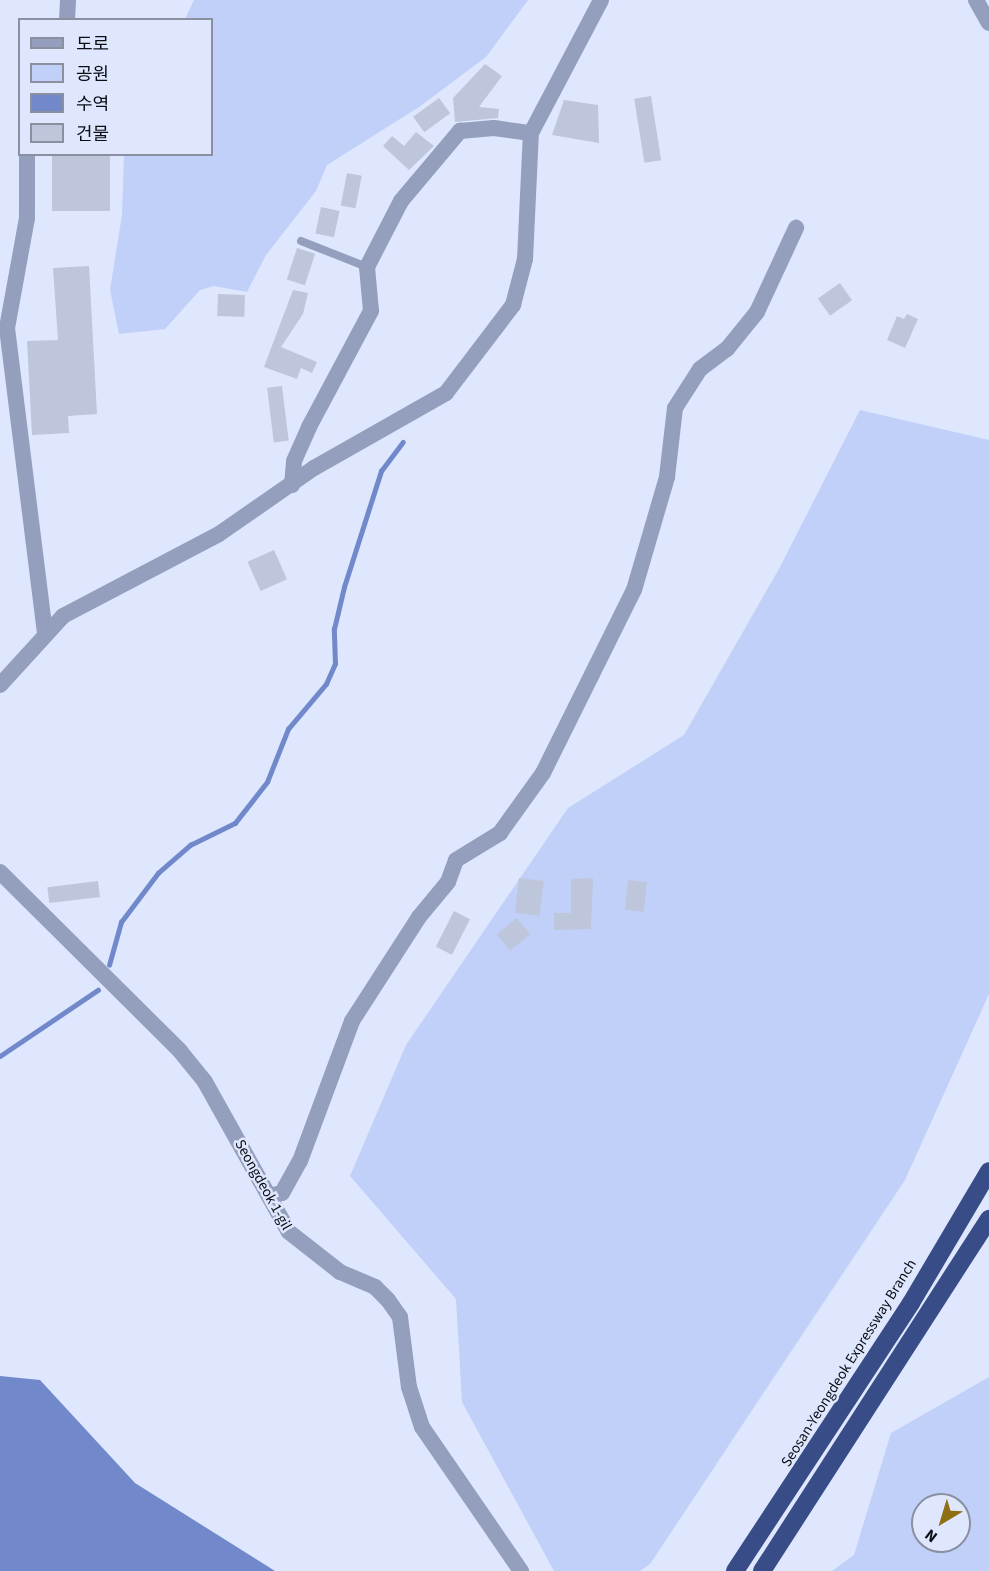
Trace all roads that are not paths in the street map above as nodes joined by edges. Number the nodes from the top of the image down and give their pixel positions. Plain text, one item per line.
1 (68, 0) edge
2 (601, 0) edge
3 (976, 0) edge
4 (67, 18) edge
5 (989, 23) edge
6 (531, 133) junction
7 (27, 156) edge
8 (796, 228) dead end
9 (301, 241) dead end
10 (368, 267) junction
11 (292, 485) junction
12 (45, 631) junction
13 (0, 685) edge
14 (0, 872) edge
15 (989, 1171) edge
16 (269, 1196) junction
17 (989, 1219) edge
18 (521, 1571) edge
19 (735, 1571) edge
20 (762, 1571) edge

1 - 4 street
2 - 6 street
3 - 5 street
6 - 10 street
6 - 11 street
7 - 12 street
8 - 16 street
9 - 10 lane
10 - 11 street
11 - 12 street
12 - 13 street
14 - 16 street, Seongdeok 1-gil
15 - 19 highway, Seosan-Yeongdeok Expressway Branch
16 - 18 street, Seongdeok 1-gil
17 - 20 highway

